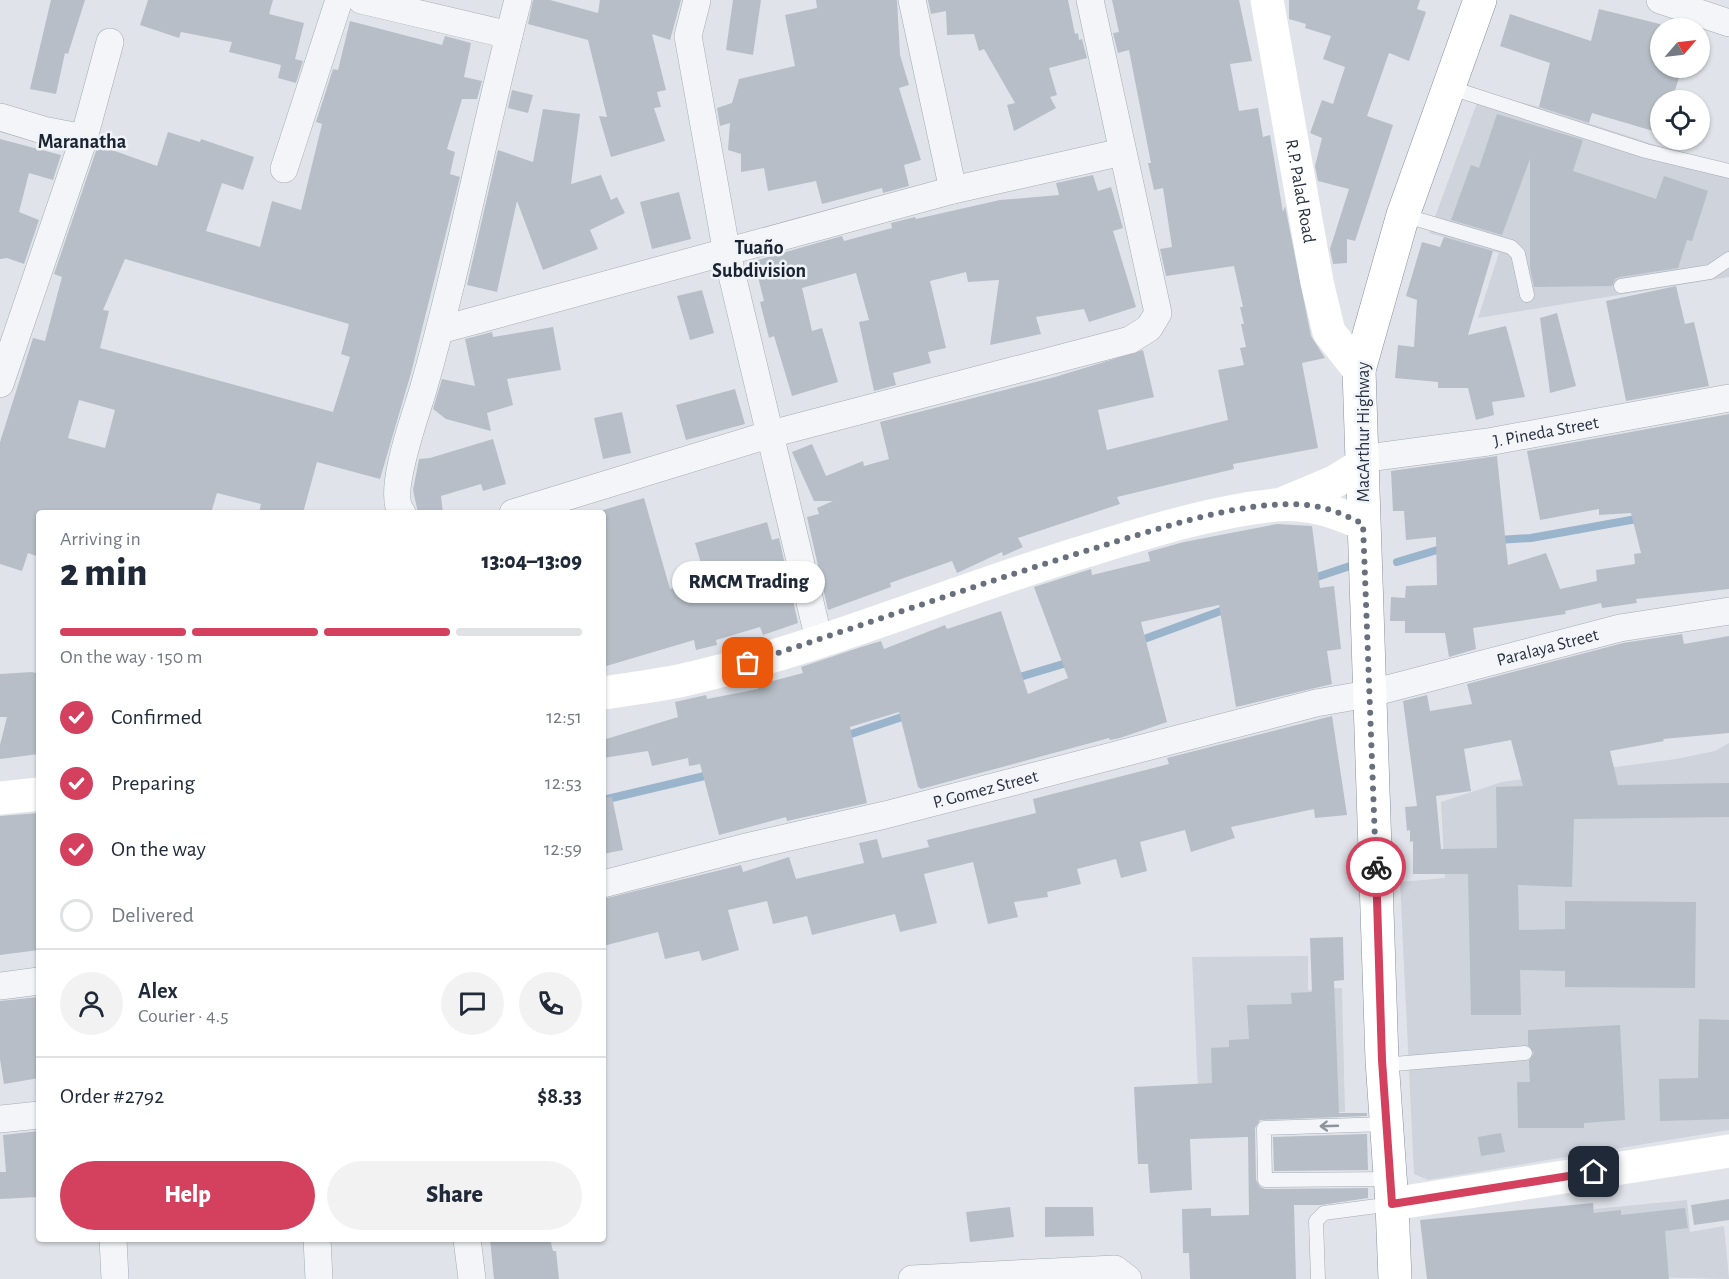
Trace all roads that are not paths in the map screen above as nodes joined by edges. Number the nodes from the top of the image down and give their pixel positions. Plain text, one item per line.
1 (339, 0) edge
2 (362, 0) edge
3 (518, 0) edge
4 (697, 0) edge
5 (912, 0) edge
6 (1090, 0) edge
7 (1267, 0) edge
8 (1480, 0) edge
9 (1660, 0) edge
10 (1729, 23) edge
11 (508, 35) junction
12 (110, 42) dead end
13 (1448, 87) junction
14 (0, 117) edge
15 (84, 138) junction
16 (1122, 152) junction
17 (284, 169) dead end
18 (1729, 171) edge
19 (953, 190) junction
20 (1403, 215) junction
21 (727, 254) junction
22 (1729, 259) edge
23 (1621, 286) dead end
24 (1527, 295) dead end
25 (440, 330) junction
26 (1359, 370) junction
27 (0, 384) edge
28 (1729, 398) edge
29 (771, 434) junction
30 (1360, 462) junction
31 (1276, 505) junction
32 (401, 510) edge
33 (523, 510) edge
34 (1363, 524) junction
35 (1729, 611) edge
36 (819, 640) junction
37 (606, 693) edge
38 (1368, 694) junction
39 (36, 794) edge
40 (0, 798) edge
41 (606, 883) edge
42 (36, 981) edge
43 (0, 986) edge
44 (1525, 1053) dead end
45 (1382, 1065) junction
46 (36, 1115) edge
47 (0, 1119) edge
48 (1387, 1124) junction
49 (1729, 1151) edge
50 (1391, 1192) junction
51 (113, 1242) edge
52 (317, 1242) edge
53 (467, 1242) edge
54 (115, 1279) edge
55 (319, 1279) edge
56 (472, 1279) edge
57 (912, 1279) edge
58 (1128, 1279) edge
59 (1318, 1279) edge
60 (1395, 1279) edge

1 - 17 street
2 - 11 street
3 - 11 street
4 - 21 street
5 - 19 street
6 - 16 street
7 - 26 main road, R.P. Palad Road
8 - 13 main road, MacArthur Highway
9 - 10 street
11 - 25 street
12 - 15 street
13 - 18 lane
13 - 20 main road, MacArthur Highway
14 - 15 street
15 - 27 street
16 - 19 street
16 - 29 street
19 - 21 street
20 - 24 lane
20 - 26 main road, MacArthur Highway
21 - 25 street
21 - 29 street
22 - 23 lane
25 - 32 street
26 - 30 main road, MacArthur Highway
28 - 30 street, J. Pineda Street
29 - 33 street
29 - 36 street
30 - 31 main road
30 - 34 main road, MacArthur Highway
31 - 34 main road
31 - 36 main road
34 - 38 main road, MacArthur Highway
35 - 38 street, Paralaya Street
36 - 37 main road
38 - 41 street, P. Gomez Street
38 - 45 main road, MacArthur Highway
39 - 40 main road
42 - 43 street
44 - 45 lane
45 - 48 main road, MacArthur Highway
46 - 47 street
48 - 50 main road, MacArthur Highway
48 -> 50 lane
49 - 50 main road
50 - 59 lane
50 - 60 main road, MacArthur Highway
51 - 54 street
52 - 55 street
53 - 56 street
57 - 58 street

